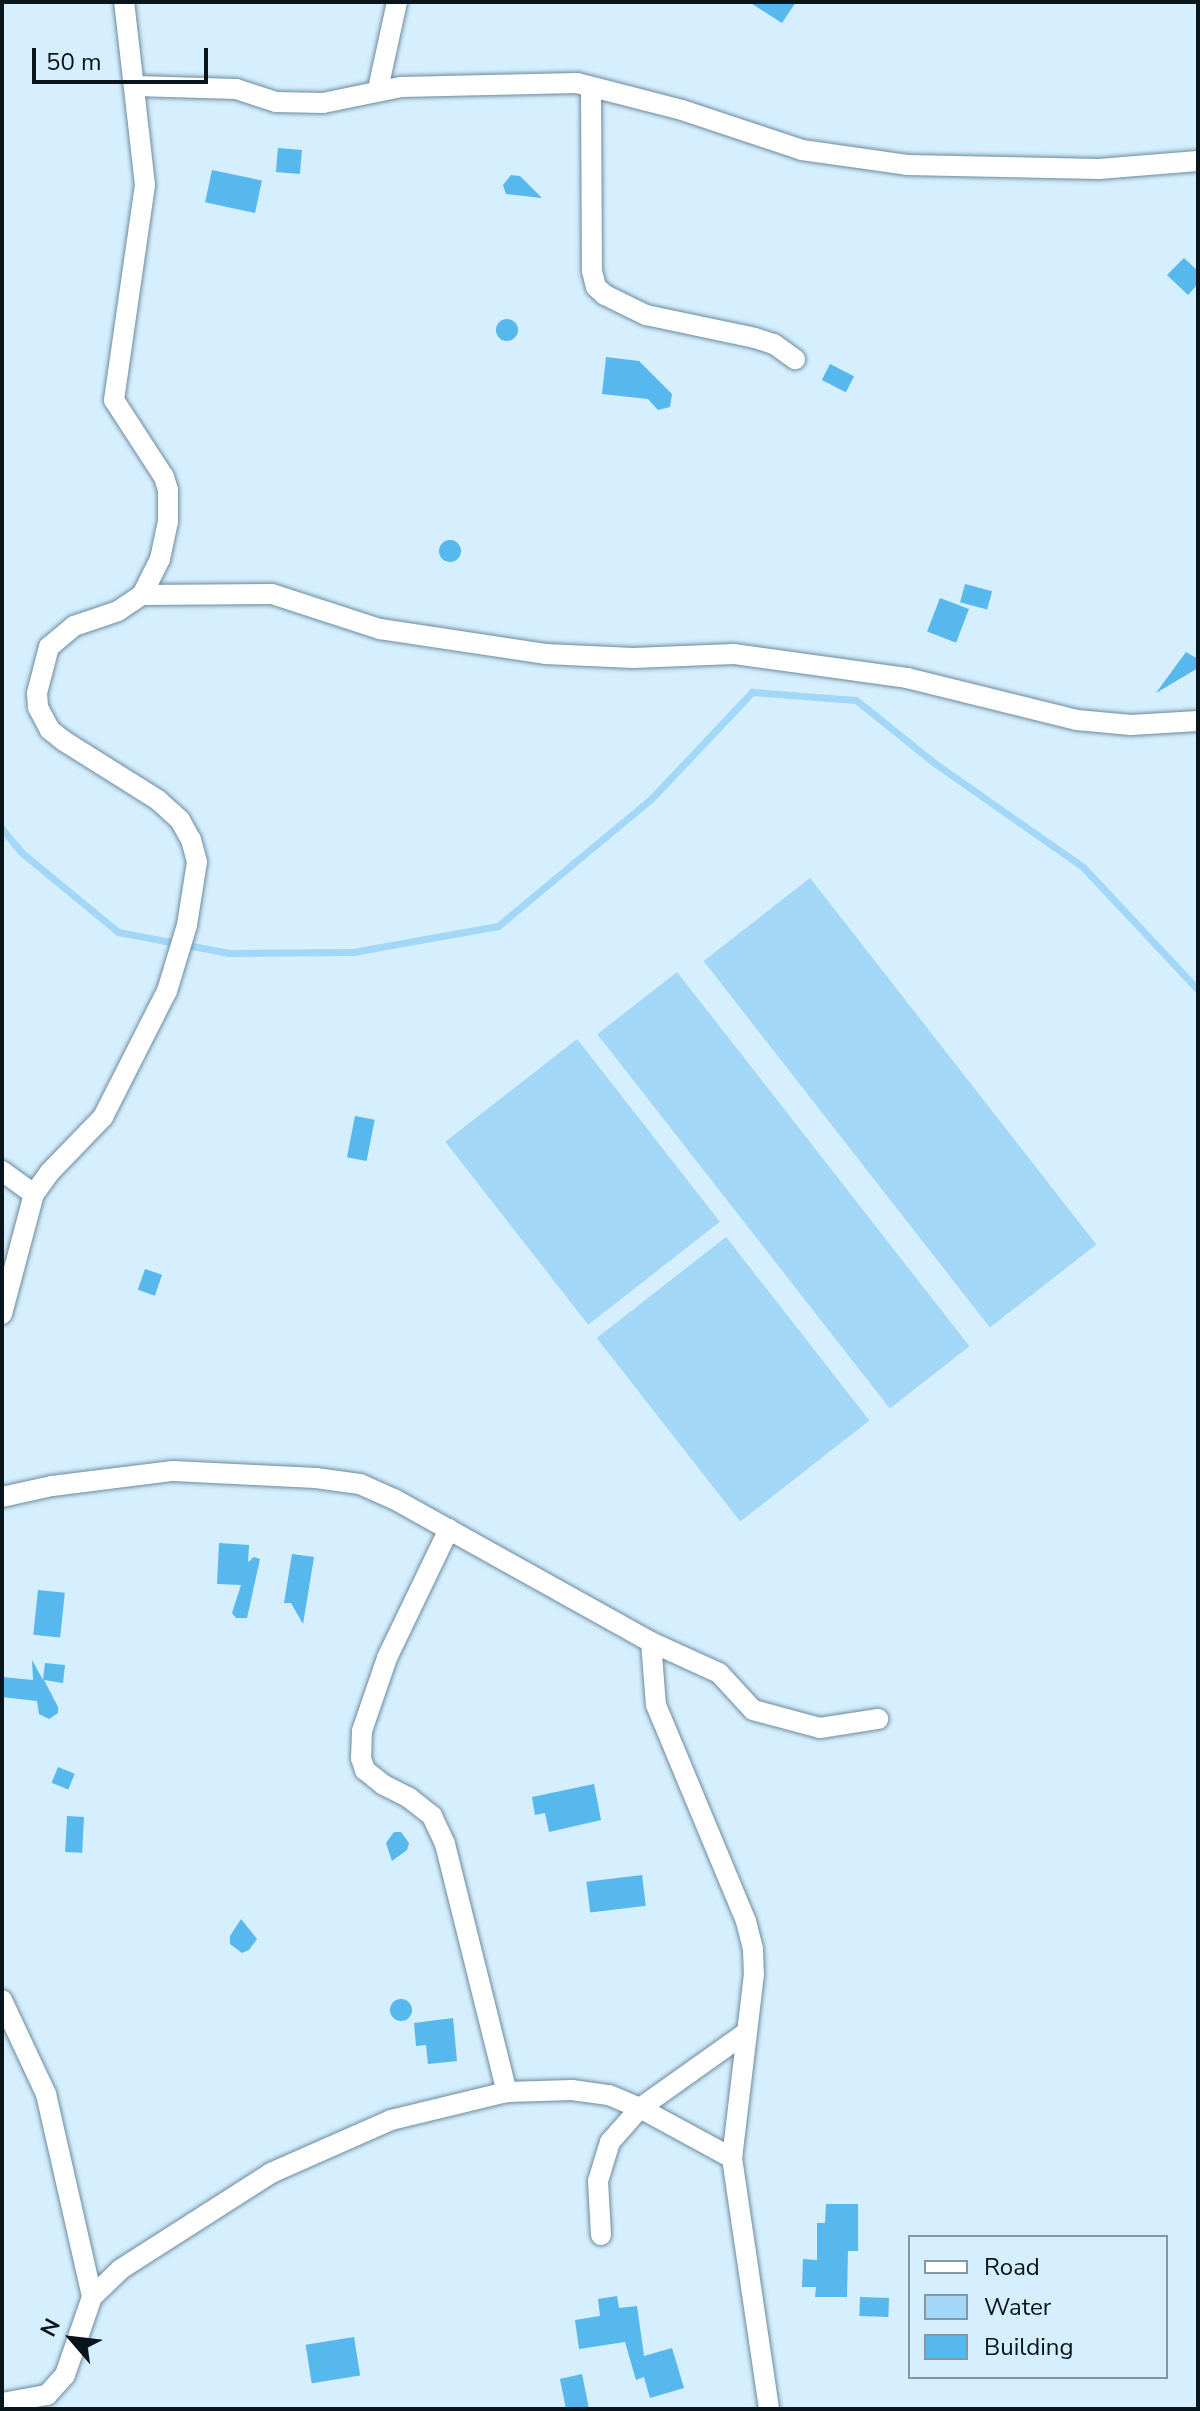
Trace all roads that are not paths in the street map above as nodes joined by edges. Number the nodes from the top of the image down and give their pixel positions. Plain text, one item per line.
1 (124, 2) edge
2 (397, 2) edge
3 (136, 86) junction
4 (591, 87) junction
5 (378, 89) junction
6 (1198, 161) edge
7 (795, 359) dead end
8 (142, 595) junction
9 (1198, 721) edge
10 (2, 1171) edge
11 (34, 1194) junction
12 (2, 1314) edge
13 (2, 1497) edge
14 (449, 1529) junction
15 (651, 1642) junction
16 (878, 1719) dead end
17 (2, 2000) edge
18 (744, 2034) junction
19 (507, 2092) junction
20 (640, 2108) junction
21 (732, 2158) junction
22 (601, 2235) dead end
23 (92, 2297) junction
24 (2, 2403) edge
25 (769, 2409) edge

1 - 3 street
2 - 5 street
3 - 5 street
3 - 8 street
4 - 5 street
4 - 6 street
4 - 7 street
8 - 9 street
8 - 11 street
10 - 11 street
11 - 12 street
13 - 14 street
14 - 15 street
14 - 19 street
15 - 16 street
15 - 18 street
17 - 23 street
18 - 20 street
18 - 21 street
19 - 20 street
19 - 23 street
20 - 21 street
20 - 22 street
21 - 25 street
23 - 24 street

